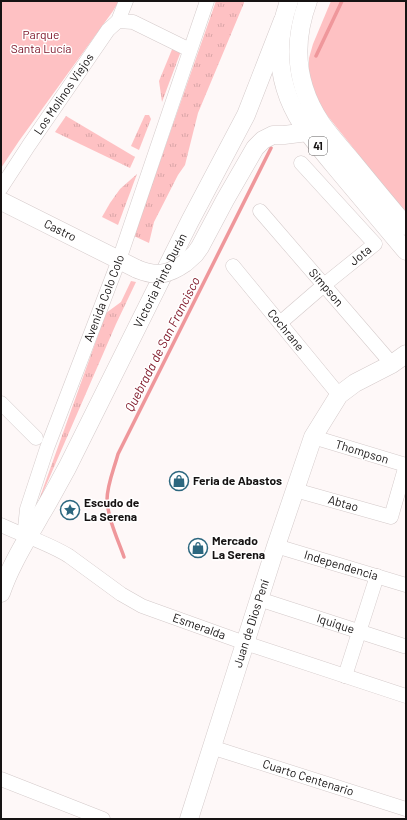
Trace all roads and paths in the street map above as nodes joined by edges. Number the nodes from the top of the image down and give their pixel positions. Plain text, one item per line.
1 (126, 1) edge
2 (207, 1) edge
3 (289, 1) edge
4 (308, 1) edge
5 (283, 20) junction
6 (118, 21) junction
7 (190, 50) junction
8 (246, 115) junction
9 (308, 132) junction
10 (301, 163) dead end
11 (1, 188) edge
12 (225, 200) junction
13 (1, 201) edge
14 (260, 211) dead end
15 (406, 226) edge
16 (406, 251) edge
17 (118, 260) junction
18 (232, 266) dead end
19 (324, 285) junction
20 (280, 323) junction
21 (399, 359) edge
22 (339, 395) junction
23 (1, 403) edge
24 (313, 437) junction
25 (36, 438) dead end
26 (295, 490) junction
27 (392, 517) joint
28 (1, 525) edge
29 (28, 537) junction
30 (276, 546) junction
31 (378, 576) junction
32 (406, 585) edge
33 (1, 593) edge
34 (268, 602) dead end
35 (359, 632) junction
36 (245, 643) junction
37 (404, 646) dead end
38 (345, 676) junction
39 (406, 696) edge
40 (211, 747) junction
41 (1, 779) edge
42 (406, 809) edge
43 (103, 819) edge
44 (189, 819) edge

1 - 6 street, Los Molinos Viejos
2 - 7 street, Avenida Colo Colo
3 - 5 main road, 41
4 - 15 main road, 41
5 - 8 main road, Victoria Pinto Durán
5 - 9 main road, 41
6 - 7 street
6 - 11 street, Los Molinos Viejos
7 - 17 street, Avenida Colo Colo
8 - 12 main road
8 - 29 main road, Victoria Pinto Durán
9 - 12 main road
9 - 16 main road, 41
10 - 19 street, Jota
12 - 17 main road, Castro, bridge
13 - 17 main road, Castro
14 - 19 street, Simpson
17 - 29 street, Avenida Colo Colo
18 - 20 street, Cochrane
19 - 20 street, Jota
19 - 21 street, Simpson
20 - 22 street, Cochrane
21 - 22 main road, Juan de Dios Pení
22 - 24 main road, Juan de Dios Pení
23 - 25 street
24 - 26 main road, Juan de Dios Pení
24 - 27 street, Thompson
26 - 27 street, Abtao
26 - 30 main road, Juan de Dios Pení
28 - 29 street, Esmeralda
29 - 33 main road
29 - 36 street, Esmeralda
30 - 31 street, Independencia
30 - 36 main road, Juan de Dios Pení
31 - 32 street, Independencia
31 - 35 street
34 - 35 street, Iquique
35 - 37 street, Iquique
35 - 38 street
36 - 38 street, Esmeralda
36 - 40 main road, Juan de Dios Pení
38 - 39 street, Esmeralda
40 - 42 street, Cuarto Centenario
40 - 44 main road, Juan de Dios Pení
41 - 43 street

